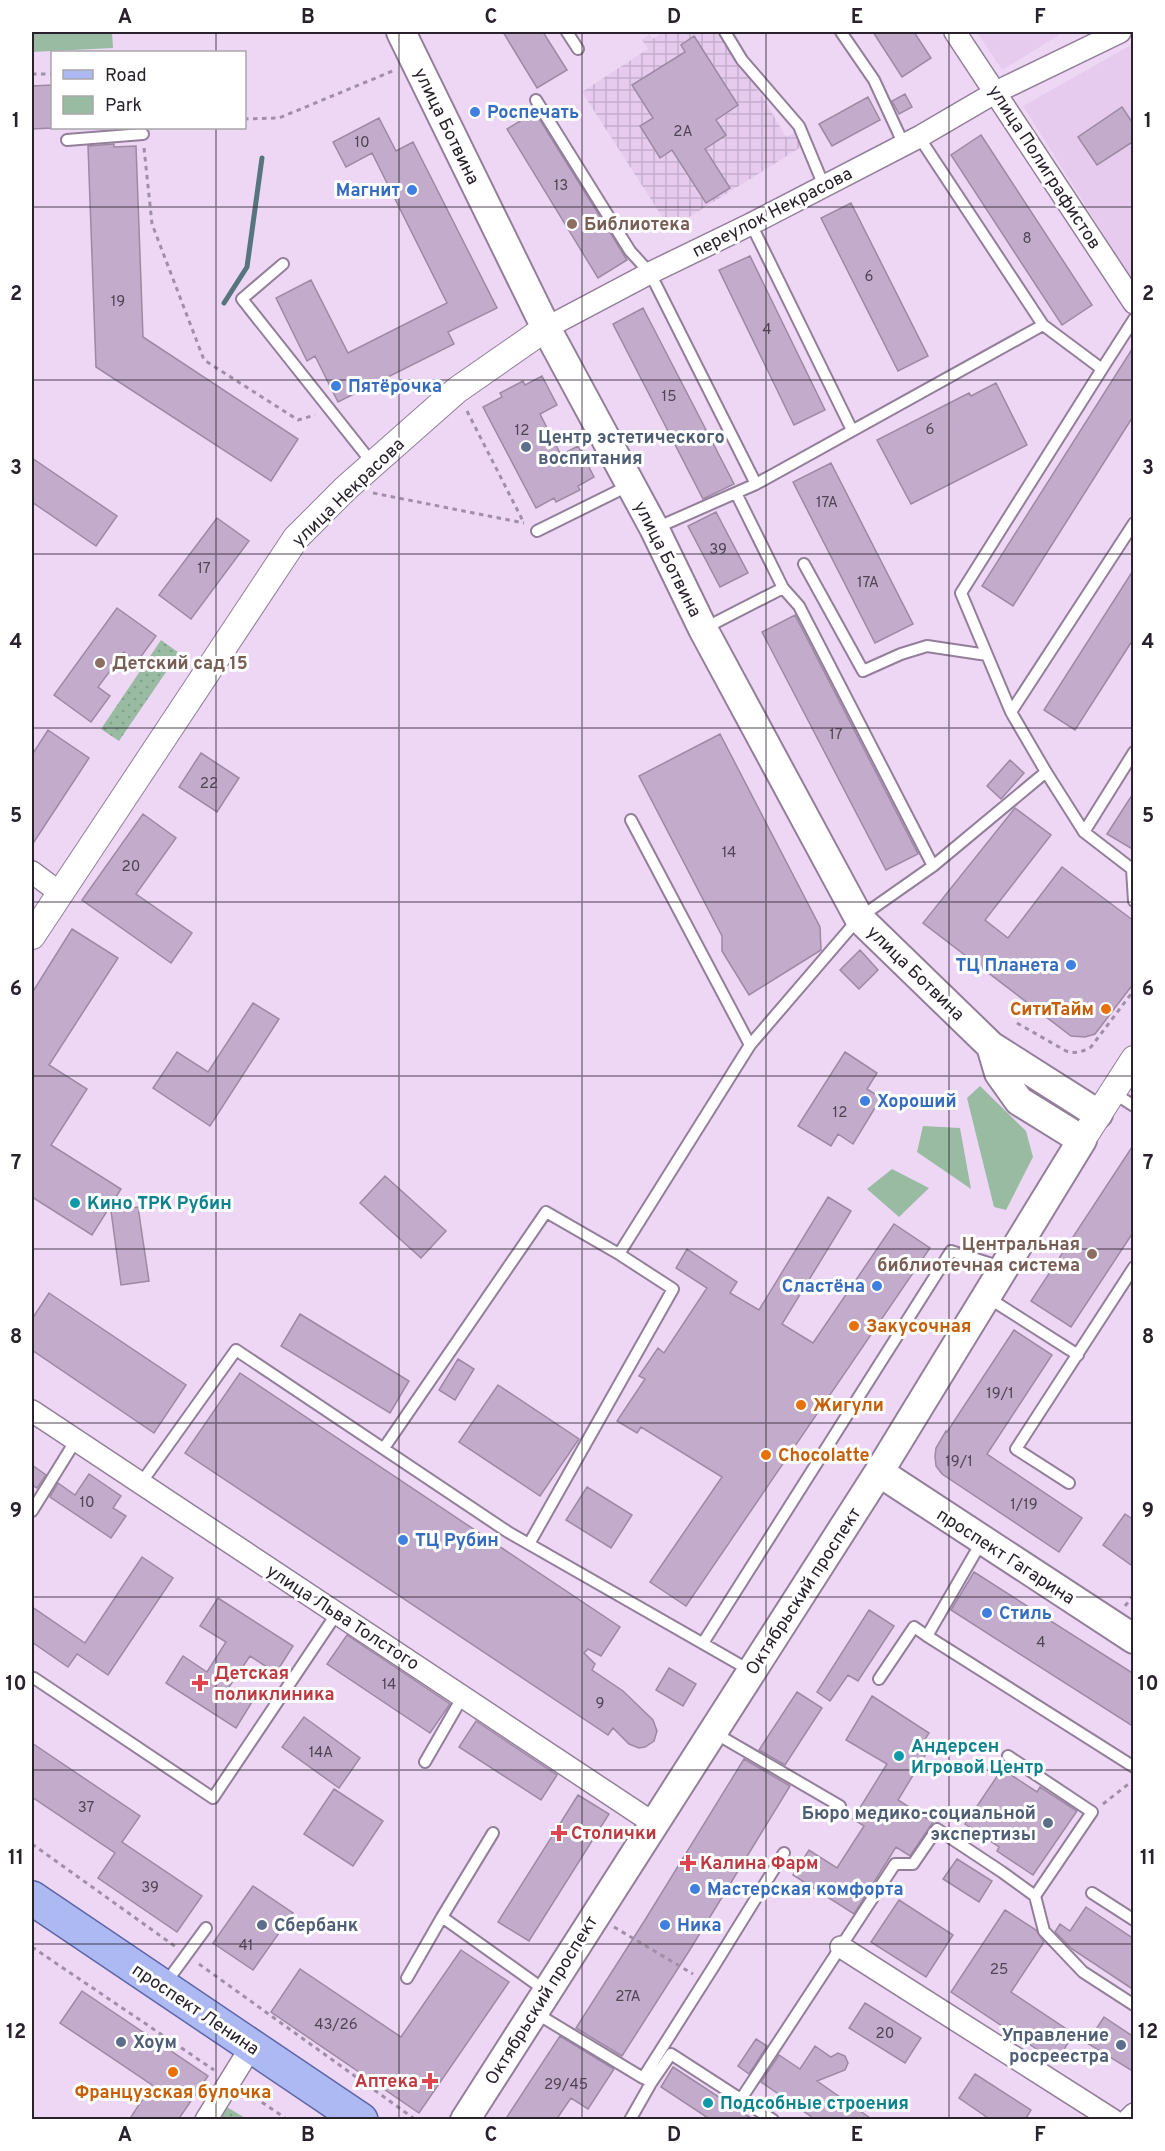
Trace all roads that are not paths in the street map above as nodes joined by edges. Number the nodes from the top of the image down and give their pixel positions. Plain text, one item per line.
1 (401, 32) edge
2 (567, 32) edge
3 (725, 32) edge
4 (841, 32) edge
5 (955, 32) edge
6 (1120, 32) edge
7 (578, 49) dead end
8 (996, 92) junction
9 (536, 100) dead end
10 (142, 134) road end
11 (67, 140) dead end
12 (911, 141) junction
13 (824, 186) junction
14 (751, 224) junction
15 (283, 264) dead end
16 (650, 273) junction
17 (1134, 303) edge
18 (1134, 319) edge
19 (1043, 325) junction
20 (546, 328) junction
21 (1102, 369) junction
22 (852, 430) junction
23 (373, 465) junction
24 (756, 484) junction
25 (630, 485) junction
26 (736, 493) junction
27 (1134, 523) edge
28 (654, 528) junction
29 (537, 531) road end
30 (804, 564) dead end
31 (783, 588) junction
32 (703, 629) junction
33 (987, 655) junction
34 (1011, 712) junction
35 (1134, 752) edge
36 (1046, 772) junction
37 (631, 820) dead end
38 (1084, 832) junction
39 (933, 866) junction
40 (32, 872) edge
41 (60, 893) junction
42 (1134, 901) edge
43 (859, 918) junction
44 (32, 936) edge
45 (750, 1045) junction
46 (991, 1046) junction
47 (1134, 1059) edge
48 (1105, 1103) junction
49 (1134, 1106) edge
50 (1082, 1140) junction
51 (619, 1254) junction
52 (1134, 1267) edge
53 (1005, 1268) junction
54 (987, 1297) junction
55 (1078, 1354) junction
56 (32, 1411) edge
57 (76, 1440) junction
58 (384, 1448) junction
59 (879, 1472) junction
60 (141, 1483) junction
61 (1069, 1484) dead end
62 (32, 1511) edge
63 (982, 1541) junction
64 (529, 1544) junction
65 (337, 1613) junction
66 (927, 1636) junction
67 (1134, 1639) edge
68 (703, 1643) junction
69 (752, 1671) junction
70 (34, 1678) dead end
71 (879, 1679) dead end
72 (463, 1696) junction
73 (713, 1732) junction
74 (1008, 1756) dead end
75 (425, 1762) dead end
76 (1134, 1767) edge
77 (840, 1806) dead end
78 (653, 1823) junction
79 (493, 1833) dead end
80 (784, 1853) dead end
81 (1092, 1893) dead end
82 (1035, 1896) junction
83 (32, 1898) edge
84 (442, 1917) junction
85 (1134, 1920) edge
86 (206, 1928) dead end
87 (841, 1947) junction
88 (407, 1977) dead end
89 (163, 1987) junction
90 (540, 2001) junction
91 (1134, 2004) edge
92 (251, 2047) junction
93 (647, 2080) junction
94 (741, 2099) junction
95 (1134, 2114) edge
96 (206, 2120) edge
97 (361, 2120) edge
98 (465, 2120) edge
99 (630, 2120) edge
100 (773, 2120) edge
101 (1113, 2120) edge
102 (1128, 2120) edge

1 - 20 main road, улица Ботвина
2 - 7 lane
3 - 13 lane
4 - 12 lane
5 - 8 street, улица Полиграфистов
6 - 8 street, переулок Некрасова
8 - 12 street, переулок Некрасова
8 - 17 street, улица Полиграфистов
9 - 16 lane
10 - 11 lane
12 - 13 street, переулок Некрасова
12 - 19 lane
13 - 14 street, переулок Некрасова
14 - 16 street, переулок Некрасова
14 - 22 lane
15 - 23 lane
16 - 20 street, переулок Некрасова
16 - 24 lane
18 - 21 lane
19 - 21 lane
19 - 22 lane
20 - 23 street, улица Некрасова
20 - 25 main road, улица Ботвина
21 - 33 lane
22 - 24 lane
23 - 41 street, улица Некрасова
24 - 26 lane
25 - 28 main road, улица Ботвина
25 - 29 lane
26 - 28 lane
26 - 31 lane
27 - 34 lane
28 - 32 main road, улица Ботвина
30 - 33 lane
31 - 32 lane
31 - 39 lane
32 - 43 main road, улица Ботвина
33 - 34 lane
34 - 36 lane
35 - 38 lane
36 - 38 lane
36 - 39 lane
37 - 45 lane
38 - 42 lane
39 - 43 lane
40 - 41 street
41 - 44 street, улица Некрасова
43 - 45 lane
43 - 46 main road, улица Ботвина
45 - 51 lane
46 - 48 main road, улица Ботвина
46 - 50 main road, улица Ботвина
47 - 48 street, Октябрьский проспект
48 - 49 lane
48 - 50 street, Октябрьский проспект
50 - 53 main road, Октябрьский проспект
51 - 58 lane
51 - 64 lane
52 - 55 lane
53 - 54 main road, Октябрьский проспект
53 - 68 lane
54 - 55 lane
54 - 59 main road, Октябрьский проспект
55 - 61 lane
56 - 57 street, улица Льва Толстого
57 - 60 street, улица Льва Толстого
57 - 62 lane
58 - 60 lane
58 - 64 lane
59 - 63 main road, проспект Гагарина
59 - 69 main road, Октябрьский проспект
60 - 65 street, улица Льва Толстого
63 - 66 lane
63 - 67 main road, проспект Гагарина
64 - 68 lane
65 - 70 lane
65 - 72 street, улица Льва Толстого
66 - 71 lane
66 - 76 lane
68 - 69 lane
69 - 73 main road, Октябрьский проспект
72 - 75 lane
72 - 78 street, улица Льва Толстого
73 - 77 lane
73 - 78 main road, Октябрьский проспект
74 - 82 lane
78 - 90 main road, Октябрьский проспект
79 - 84 lane
80 - 93 lane
81 - 85 lane
82 - 87 lane
82 - 91 lane
83 - 89 main road, проспект Ленина
84 - 88 lane
84 - 90 lane
86 - 89 lane
87 - 94 lane
87 - 101 street
89 - 92 main road, проспект Ленина
90 - 93 lane
90 - 98 main road, Октябрьский проспект
92 - 96 street
92 - 97 main road, проспект Ленина
93 - 94 lane
93 - 99 lane
94 - 100 lane
95 - 102 street

